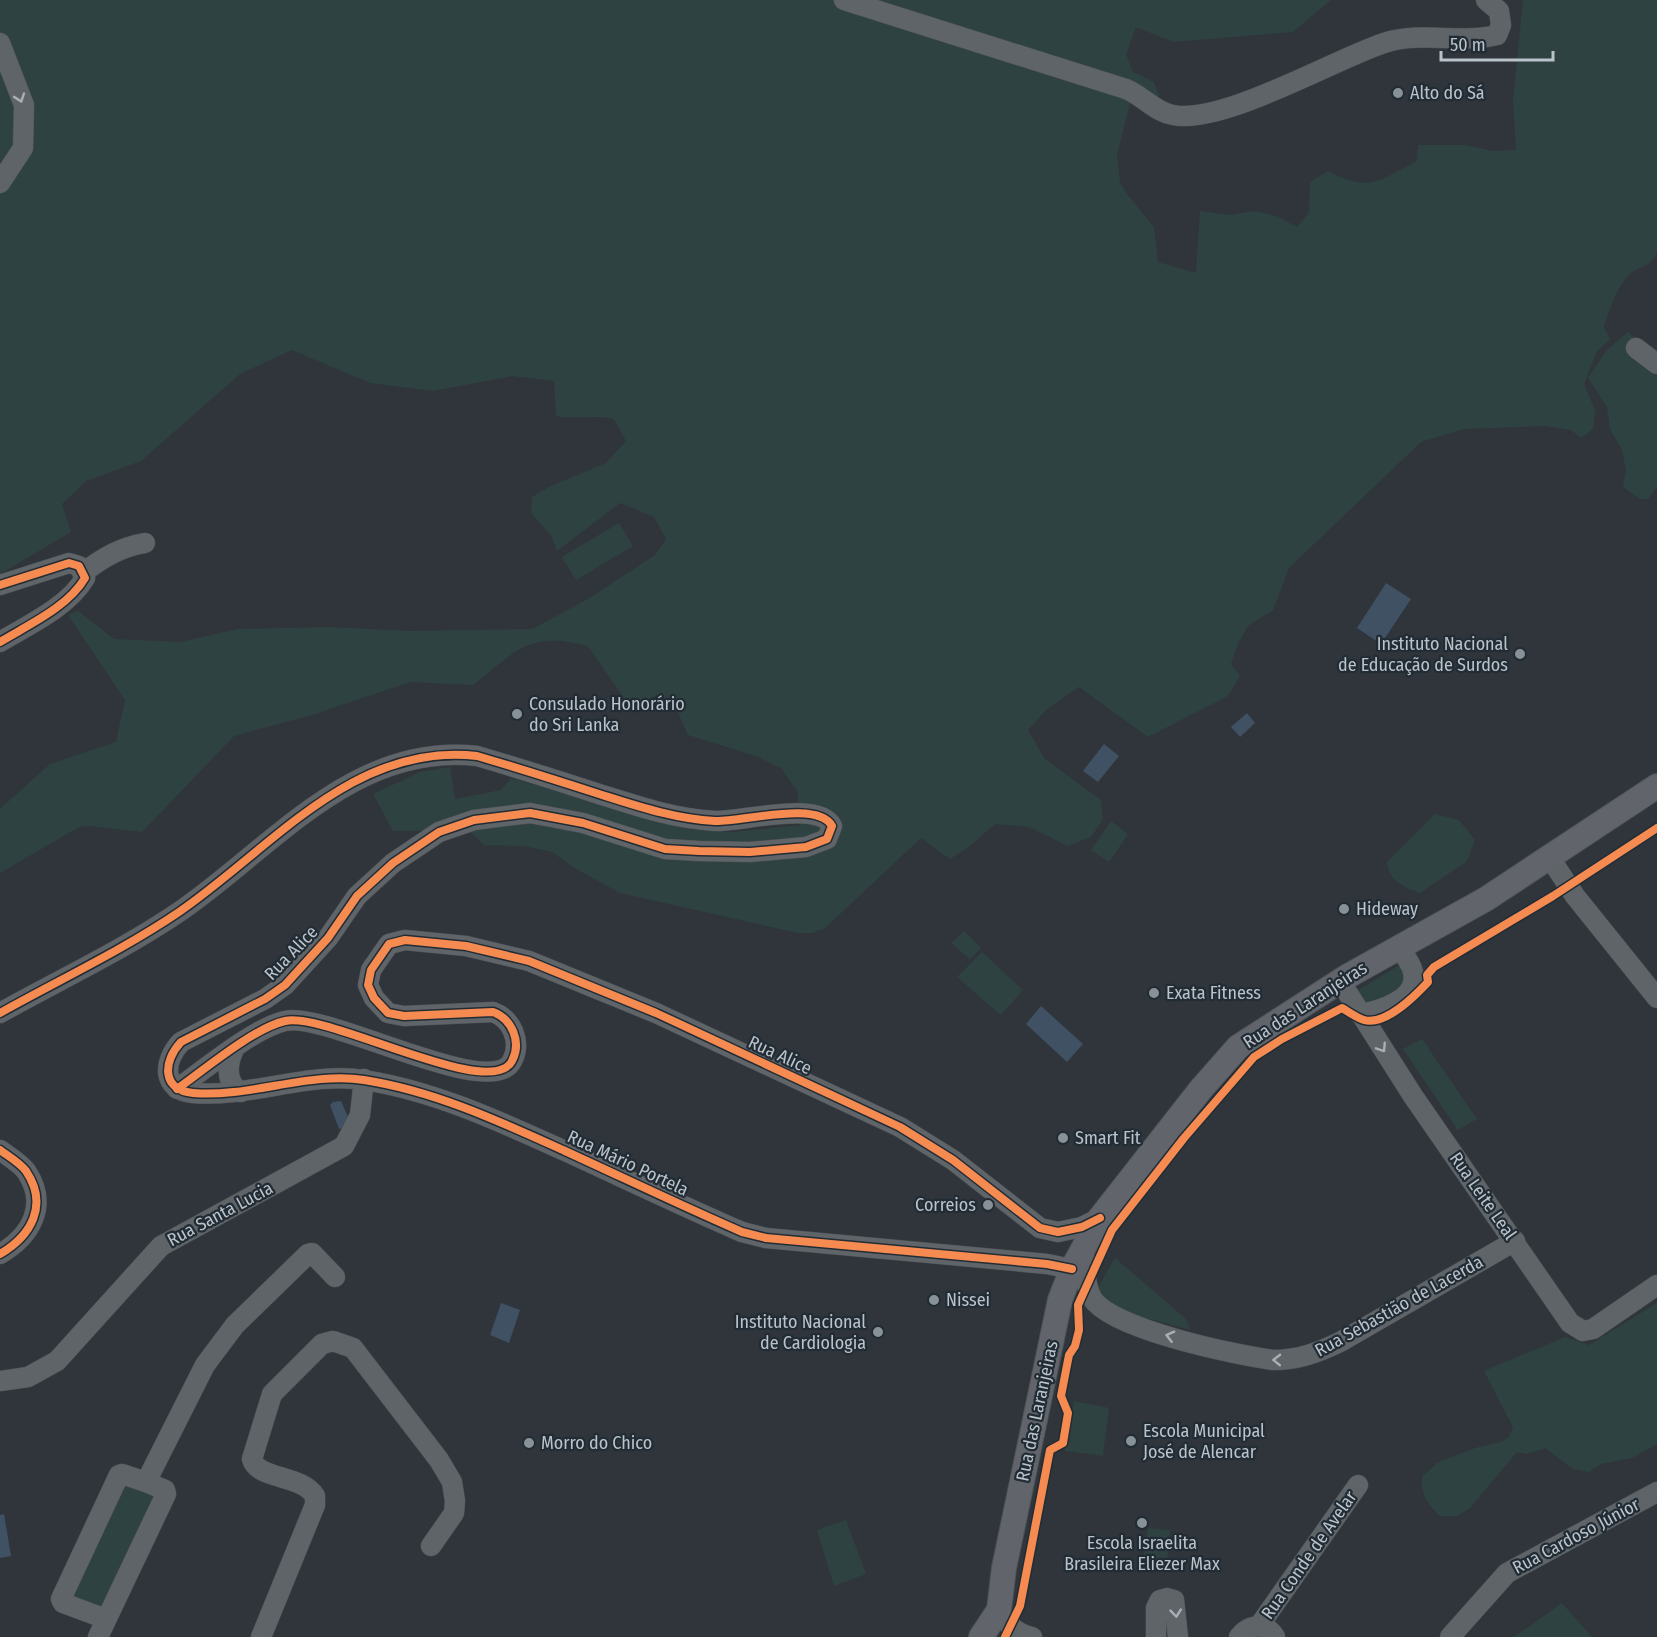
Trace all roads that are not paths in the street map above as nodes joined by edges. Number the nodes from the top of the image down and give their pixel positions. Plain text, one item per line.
1 (844, 0) edge
2 (1486, 0) edge
3 (0, 43) edge
4 (0, 183) edge
5 (1636, 348) dead end
6 (1657, 364) edge
7 (145, 543) dead end
8 (84, 572) junction
9 (0, 585) edge
10 (0, 642) edge
11 (1656, 788) edge
12 (1550, 858) junction
13 (1399, 947) junction
14 (1340, 981) junction
15 (1657, 998) edge
16 (0, 1014) edge
17 (1360, 1014) junction
18 (234, 1049) junction
19 (364, 1079) junction
20 (177, 1089) junction
21 (241, 1092) junction
22 (0, 1149) edge
23 (1100, 1218) junction
24 (1040, 1228) junction
25 (1515, 1241) junction
26 (1084, 1248) junction
27 (0, 1254) edge
28 (1025, 1262) junction
29 (1072, 1269) junction
30 (335, 1277) dead end
31 (1657, 1285) edge
32 (0, 1381) edge
33 (146, 1482) junction
34 (1358, 1485) dead end
35 (1657, 1492) edge
36 (431, 1546) dead end
37 (102, 1628) edge
38 (1007, 1631) edge
39 (1267, 1631) edge
40 (261, 1637) edge
41 (1156, 1637) edge
42 (1178, 1637) edge
43 (1239, 1637) edge
44 (1450, 1637) edge

1 - 2 street
3 -> 4 street
5 - 6 street
7 - 8 street
8 - 9 street
8 - 10 street
11 - 12 main road, Rua das Laranjeiras
12 - 13 main road, Rua das Laranjeiras
12 - 15 street
13 - 14 main road, Rua das Laranjeiras
13 - 17 street
14 - 17 street, Rua Leite Leal
14 - 23 main road, Rua das Laranjeiras
16 - 20 street, Rua Alice
17 -> 25 street, Rua Leite Leal
18 - 20 street, Rua Alice
18 - 21 street
18 - 24 street, Rua Alice
19 - 21 street, Rua Mário Portela
19 - 28 street, Rua Mário Portela
19 - 32 street, Rua Santa Lucia
20 - 21 street, Rua Mário Portela
22 - 27 street
23 - 24 street
23 - 26 main road, Rua das Laranjeiras
24 - 28 street
25 -> 26 street, Rua Sebastião de Lacerda
25 - 31 street, Rua Leite Leal
26 - 29 main road, Rua das Laranjeiras
28 - 29 street, Rua Mário Portela
29 - 38 main road, Rua das Laranjeiras
30 - 33 street
33 - 37 street
33 - 37 street
34 - 39 street, Rua Conde de Avelar
35 - 44 street, Rua Cardoso Júnior
36 - 40 street
39 - 43 street
41 -> 42 street

